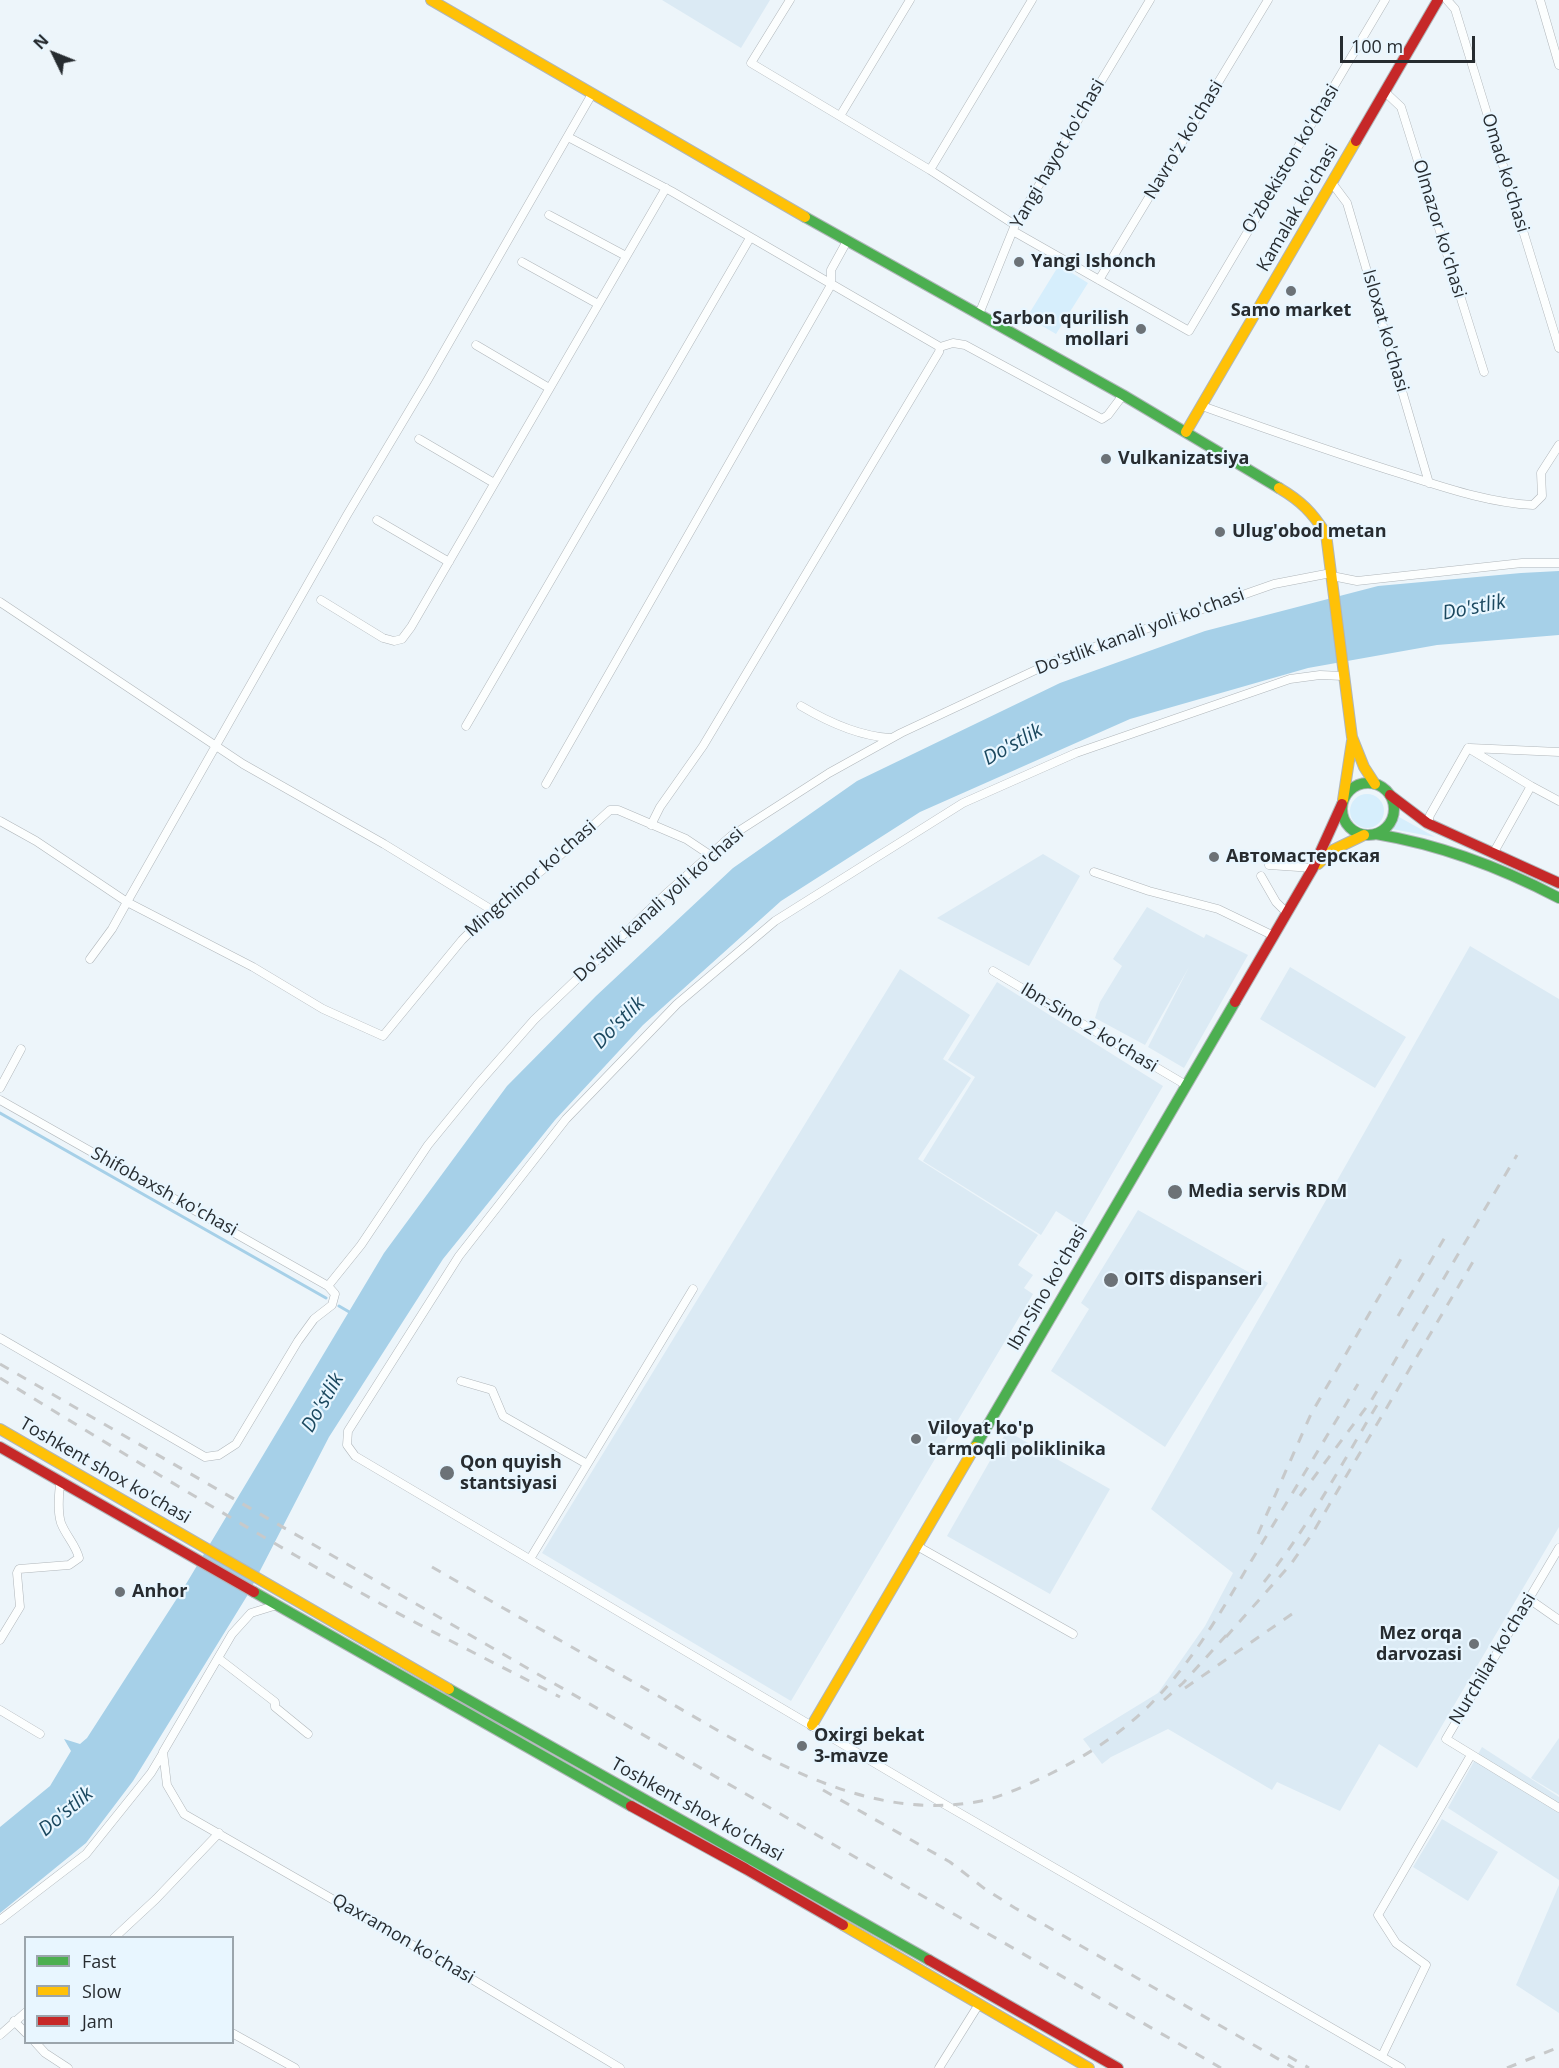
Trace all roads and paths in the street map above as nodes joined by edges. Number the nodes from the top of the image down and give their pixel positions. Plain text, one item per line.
1 (431, 0) edge
2 (790, 0) edge
3 (910, 0) edge
4 (1032, 0) edge
5 (1149, 0) edge
6 (1269, 0) edge
7 (1385, 0) edge
8 (1438, 0) edge
9 (1448, 0) edge
10 (1540, 0) edge
11 (1559, 65) edge
12 (1385, 92) junction
13 (592, 94) junction
14 (840, 116) junction
15 (568, 137) junction
16 (930, 170) junction
17 (1332, 183) junction
18 (666, 188) junction
19 (549, 215) dead end
20 (1014, 228) junction
21 (750, 238) junction
22 (847, 241) junction
23 (626, 256) junction
24 (522, 262) dead end
25 (1099, 280) junction
26 (831, 285) junction
27 (598, 304) junction
28 (979, 314) junction
29 (476, 345) dead end
30 (940, 347) junction
31 (1559, 348) edge
32 (1484, 372) dead end
33 (549, 388) junction
34 (1123, 395) junction
35 (1202, 406) junction
36 (1186, 432) junction
37 (419, 440) dead end
38 (1559, 445) edge
39 (494, 483) junction
40 (1429, 483) junction
41 (377, 519) dead end
42 (449, 562) junction
43 (1559, 563) edge
44 (1332, 579) junction
45 (321, 600) dead end
46 (0, 602) edge
47 (1343, 674) junction
48 (801, 706) dead end
49 (466, 726) dead end
50 (1352, 737) junction
51 (892, 739) junction
52 (216, 747) junction
53 (1468, 748) junction
54 (1559, 752) edge
55 (546, 784) dead end
56 (1375, 784) junction
57 (1531, 786) junction
58 (1390, 795) junction
59 (1559, 801) edge
60 (1343, 802) junction
61 (0, 821) edge
62 (1428, 824) junction
63 (651, 825) junction
64 (1376, 834) junction
65 (1364, 835) junction
66 (1494, 852) junction
67 (710, 855) junction
68 (1269, 865) dead end
69 (1313, 868) junction
70 (1094, 872) dead end
71 (1261, 876) dead end
72 (1559, 883) edge
73 (1559, 898) edge
74 (127, 902) junction
75 (492, 910) junction
76 (1287, 913) junction
77 (1274, 936) junction
78 (90, 959) dead end
79 (993, 971) dead end
80 (21, 1049) dead end
81 (1186, 1086) junction
82 (0, 1089) edge
83 (0, 1100) edge
84 (328, 1286) junction
85 (693, 1289) dead end
86 (0, 1338) edge
87 (461, 1381) dead end
88 (0, 1429) edge
89 (0, 1447) edge
90 (587, 1464) junction
91 (60, 1483) junction
92 (917, 1546) junction
93 (1559, 1548) edge
94 (530, 1559) junction
95 (1529, 1599) junction
96 (277, 1605) junction
97 (1559, 1620) edge
98 (1073, 1634) dead end
99 (0, 1640) edge
100 (218, 1658) junction
101 (0, 1710) edge
102 (812, 1725) junction
103 (40, 1734) dead end
104 (308, 1734) dead end
105 (163, 1752) junction
106 (1471, 1755) junction
107 (1559, 1808) edge
108 (219, 1833) junction
109 (0, 1920) edge
110 (855, 1925) junction
111 (116, 1936) edge
112 (979, 2004) junction
113 (24, 2014) edge
114 (14, 2021) junction
115 (24, 2031) edge
116 (234, 2034) edge
117 (0, 2035) edge
118 (36, 2044) edge
119 (1382, 2056) junction
120 (69, 2068) edge
121 (295, 2068) edge
122 (620, 2068) edge
123 (939, 2068) edge
124 (1089, 2068) edge
125 (1118, 2068) edge
126 (1401, 2068) edge

1 - 13 main road
2 - 14 street
3 - 14 street
4 - 16 street
5 - 20 street, Yangi hayot ko'chasi
6 - 25 street, Navro'z ko'chasi
7 - 25 street, O'zbekiston ko'chasi
8 - 12 main road, Kamalak ko'chasi
9 - 31 street, Omad ko'chasi
10 - 11 street
12 - 17 main road, Kamalak ko'chasi
12 - 32 street, Olmazor ko'chasi
13 - 15 street
13 - 22 main road
14 - 16 street
15 - 18 street
15 - 52 street
16 - 20 street
17 - 35 main road, Kamalak ko'chasi
17 - 40 street, Isloxat ko'chasi
18 - 21 street
18 - 23 street
19 - 23 street
20 - 25 street
20 - 28 street, Yangi hayot ko'chasi
21 - 26 street
21 - 49 street
22 - 26 street
22 - 28 main road
23 - 27 street
24 - 27 street
26 - 30 street
26 - 55 street
27 - 33 street
28 - 34 main road
29 - 33 street
30 - 34 street
30 - 63 street
33 - 39 street
34 - 36 main road
35 - 36 main road, Kamalak ko'chasi
35 - 40 street
36 - 44 main road
37 - 39 street
38 - 40 street
39 - 42 street
41 - 42 street
42 - 45 street
43 - 44 street, Do'stlik kanali yoli ko'chasi
44 - 47 main road
44 - 51 street, Do'stlik kanali yoli ko'chasi
46 - 52 street
47 - 50 main road
47 - 94 street
48 - 51 street
50 - 56 main road
50 - 60 main road
51 - 67 street, Do'stlik kanali yoli ko'chasi
52 - 74 street
52 - 75 street
53 - 54 street
53 - 57 street
53 - 62 street
56 - 58 main road
56 - 60 main road
57 - 59 street
57 - 66 street
58 - 62 main road
58 - 64 main road
60 - 65 main road
60 - 69 main road
61 - 74 street
62 - 66 main road
63 - 67 street, Mingchinor ko'chasi
63 - 75 street, Mingchinor ko'chasi
64 - 65 main road
64 - 73 main road
65 - 69 main road
66 - 72 main road
67 - 84 street, Do'stlik kanali yoli ko'chasi
68 - 69 street
69 - 76 main road, Ibn-Sino ko'chasi
70 - 77 street
71 - 76 street
74 - 75 street, Mingchinor ko'chasi
74 - 78 street
76 - 77 main road, Ibn-Sino ko'chasi
77 - 81 main road, Ibn-Sino ko'chasi
79 - 81 street, Ibn-Sino 2 ko'chasi
80 - 82 street
81 - 92 main road, Ibn-Sino ko'chasi
83 - 84 street, Shifobaxsh ko'chasi
84 - 86 street
85 - 90 street
87 - 90 street
88 - 110 main road, Toshkent shox ko'chasi
89 - 91 main road, Toshkent shox ko'chasi
90 - 94 street
91 - 96 main road, Toshkent shox ko'chasi
91 - 99 street
92 - 98 street
92 - 102 main road, Ibn-Sino ko'chasi
93 - 95 street, Nurchilar ko'chasi
94 - 102 street
95 - 97 street
95 - 106 street, Nurchilar ko'chasi
96 - 100 street
96 - 110 main road, Toshkent shox ko'chasi
100 - 104 street
100 - 105 street
101 - 103 street
102 - 119 street
105 - 108 street, Qaxramon ko'chasi
105 - 109 street
106 - 107 street
106 - 119 street
108 - 111 street
108 - 122 street, Qaxramon ko'chasi
110 - 112 main road, Toshkent shox ko'chasi
110 - 125 main road, Toshkent shox ko'chasi
112 - 123 street
112 - 124 main road, Toshkent shox ko'chasi
113 - 114 street
114 - 115 street
114 - 117 street
116 - 121 street
118 - 120 street
119 - 126 street

